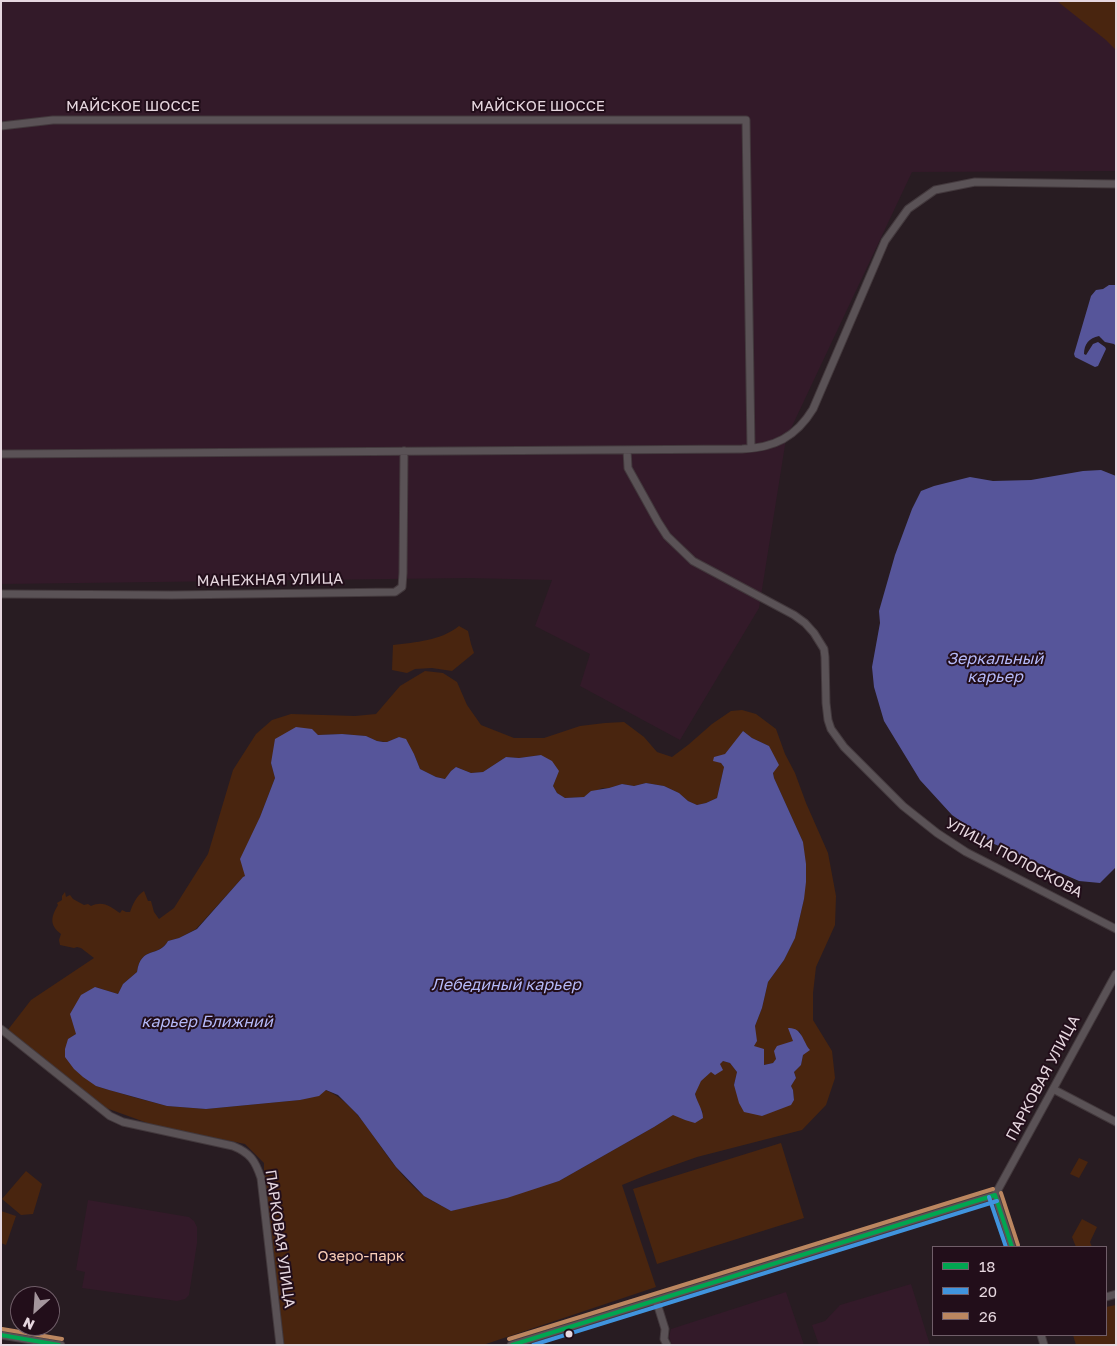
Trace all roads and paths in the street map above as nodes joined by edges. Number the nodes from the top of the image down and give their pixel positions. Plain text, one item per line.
1 (1, 126) edge
2 (1116, 184) edge
3 (751, 448) junction
4 (627, 450) junction
5 (404, 451) junction
6 (1, 454) edge
7 (1, 594) edge
8 (1116, 929) edge
9 (1116, 974) edge
10 (1, 1029) edge
11 (1053, 1089) junction
12 (1116, 1122) edge
13 (995, 1195) junction
14 (1012, 1246) edge
15 (656, 1300) junction
16 (1, 1335) edge
17 (61, 1345) edge
18 (280, 1345) edge
19 (511, 1345) edge
20 (667, 1345) edge

1 - 3 street, МАЙСКОЕ ШОССЕ
2 - 3 street
3 - 4 street
4 - 5 street
4 - 8 street, УЛИЦА ПОЛОСКОВА
5 - 6 street
5 - 7 street, МАНЕЖНАЯ УЛИЦА
9 - 11 street, ПАРКОВАЯ УЛИЦА
10 - 18 street, ПАРКОВАЯ УЛИЦА
11 - 12 street
11 - 13 street, ПАРКОВАЯ УЛИЦА
13 - 14 street
13 - 15 street
15 - 19 street
15 - 20 street
16 - 17 street

